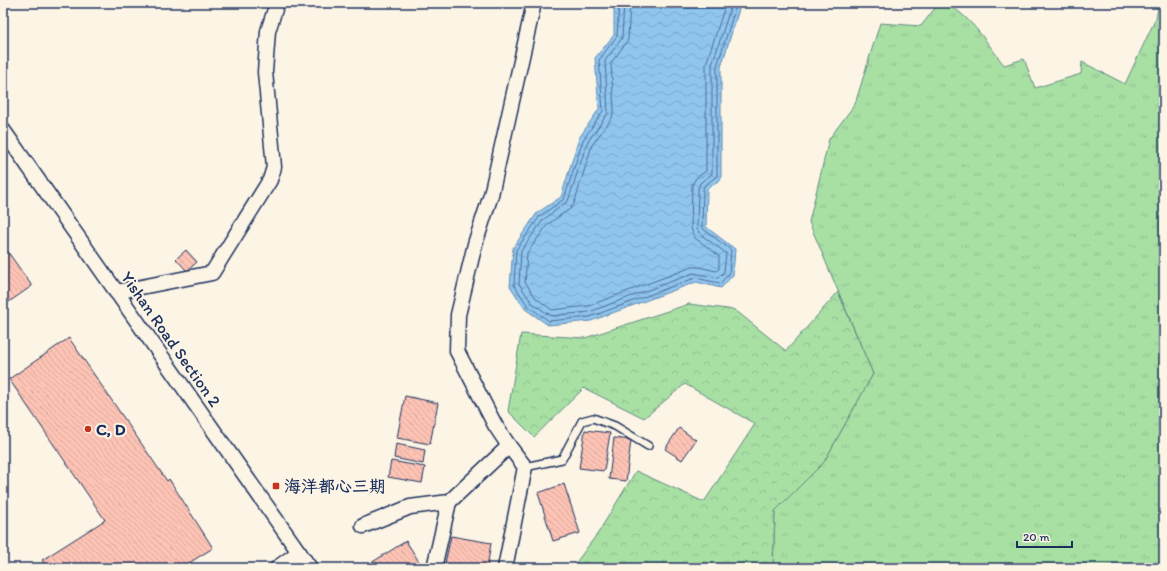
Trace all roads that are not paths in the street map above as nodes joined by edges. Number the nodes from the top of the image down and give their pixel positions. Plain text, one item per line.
1 (277, 3) edge
2 (534, 3) edge
3 (3, 130) edge
4 (116, 292) junction
5 (509, 446) junction
6 (648, 446) dead end
7 (525, 466) junction
8 (449, 502) junction
9 (363, 526) dead end
10 (299, 552) junction
11 (277, 568) edge
12 (310, 568) edge
13 (434, 568) edge
14 (505, 568) edge

1 - 4 street
2 - 5 street
3 - 4 street, Yishan Road Section 2
4 - 10 street, Yishan Road Section 2
5 - 7 street
5 - 8 street
6 - 7 lane
7 - 14 street
8 - 9 street
8 - 13 street
10 - 11 street
10 - 12 street, Yishan Road Section 2

